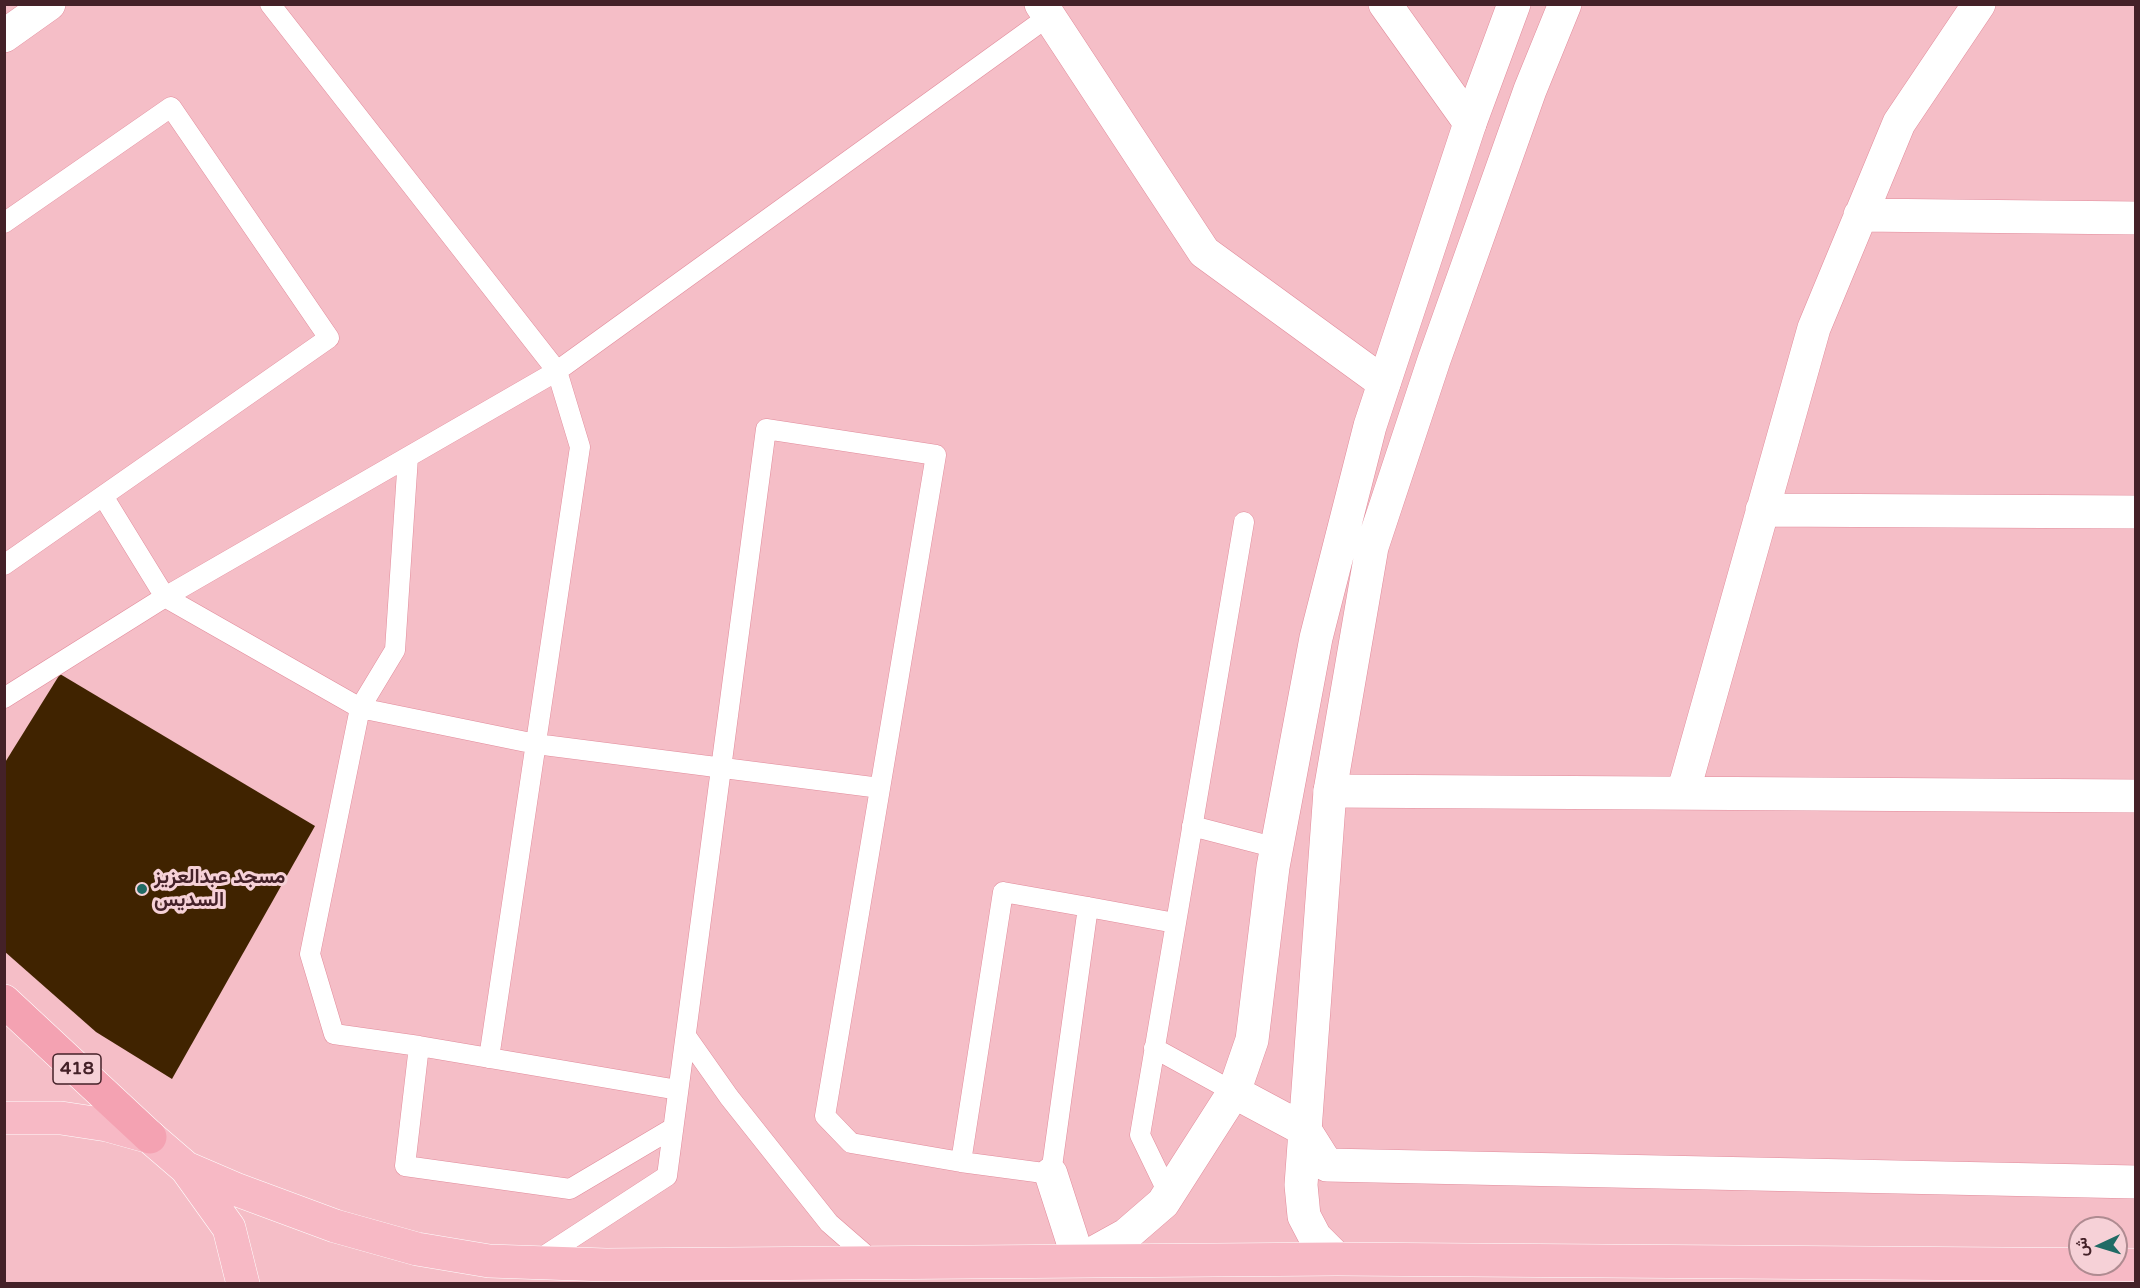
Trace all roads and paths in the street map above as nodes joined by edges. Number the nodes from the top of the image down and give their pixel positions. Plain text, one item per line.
1 (49, 4) edge
2 (270, 4) edge
3 (1385, 4) edge
4 (1514, 4) edge
5 (1564, 4) edge
6 (1979, 4) edge
7 (1045, 10) edge
8 (4, 36) edge
9 (1470, 123) junction
10 (1860, 215) junction
11 (2136, 218) edge
12 (4, 223) edge
13 (557, 371) junction
14 (1384, 383) junction
15 (1420, 401) junction
16 (408, 457) junction
17 (103, 496) junction
18 (1762, 510) junction
19 (2136, 512) edge
20 (1244, 522) dead end
21 (4, 565) edge
22 (165, 597) junction
23 (4, 698) edge
24 (360, 708) junction
25 (536, 744) junction
26 (722, 768) junction
27 (1289, 785) junction
28 (880, 788) junction
29 (1330, 791) junction
30 (1683, 794) junction
31 (2136, 796) edge
32 (1192, 826) junction
33 (1277, 848) junction
34 (1088, 907) junction
35 (1175, 923) junction
36 (4, 1001) edge
37 (686, 1036) junction
38 (419, 1046) junction
39 (1154, 1048) junction
40 (489, 1058) junction
41 (678, 1090) junction
42 (1234, 1092) junction
43 (4, 1118) edge
44 (674, 1128) junction
45 (1305, 1130) junction
46 (150, 1137) junction
47 (961, 1162) junction
48 (186, 1168) junction
49 (1051, 1174) junction
50 (2136, 1182) edge
51 (1168, 1193) junction
52 (1337, 1259) junction
53 (1079, 1261) junction
54 (535, 1262) junction
55 (875, 1263) junction
56 (2136, 1265) edge
57 (243, 1284) edge

1 - 8 street
2 - 13 lane
3 - 9 street
4 - 9 street
5 - 15 street
6 - 10 street
7 - 13 lane
7 - 14 street
9 - 14 street
10 - 11 street
10 - 18 street
12 - 17 lane
13 - 16 lane
13 - 25 lane
14 - 15 street
14 - 27 street
15 - 29 street
16 - 22 lane
16 - 24 lane
17 - 21 lane
17 - 22 lane
18 - 19 street
18 - 30 street
20 - 32 lane
22 - 23 lane
22 - 24 lane
24 - 25 lane
24 - 38 lane
25 - 26 lane
25 - 40 lane
26 - 28 lane
26 - 28 lane
26 - 37 lane
27 - 29 street
27 - 33 street
28 - 47 lane
29 - 30 street
29 - 45 street
30 - 31 street
32 - 33 lane
32 - 35 lane
33 - 42 street
34 - 35 lane
34 - 47 lane
34 - 49 lane
35 - 39 lane
36 - 46 highway, 418
37 - 41 lane
37 - 55 lane
38 - 40 lane
38 - 44 lane
39 - 42 lane
39 - 51 lane
40 - 41 lane
41 - 44 lane
42 - 45 street
42 - 51 street
43 - 46 main road
44 - 54 lane
45 - 50 street
45 - 52 street
46 - 48 main road
47 - 49 lane
48 - 54 main road
48 - 57 main road
49 - 53 street
51 - 53 street
52 - 53 main road
52 - 56 main road
53 - 55 main road
54 - 55 main road

